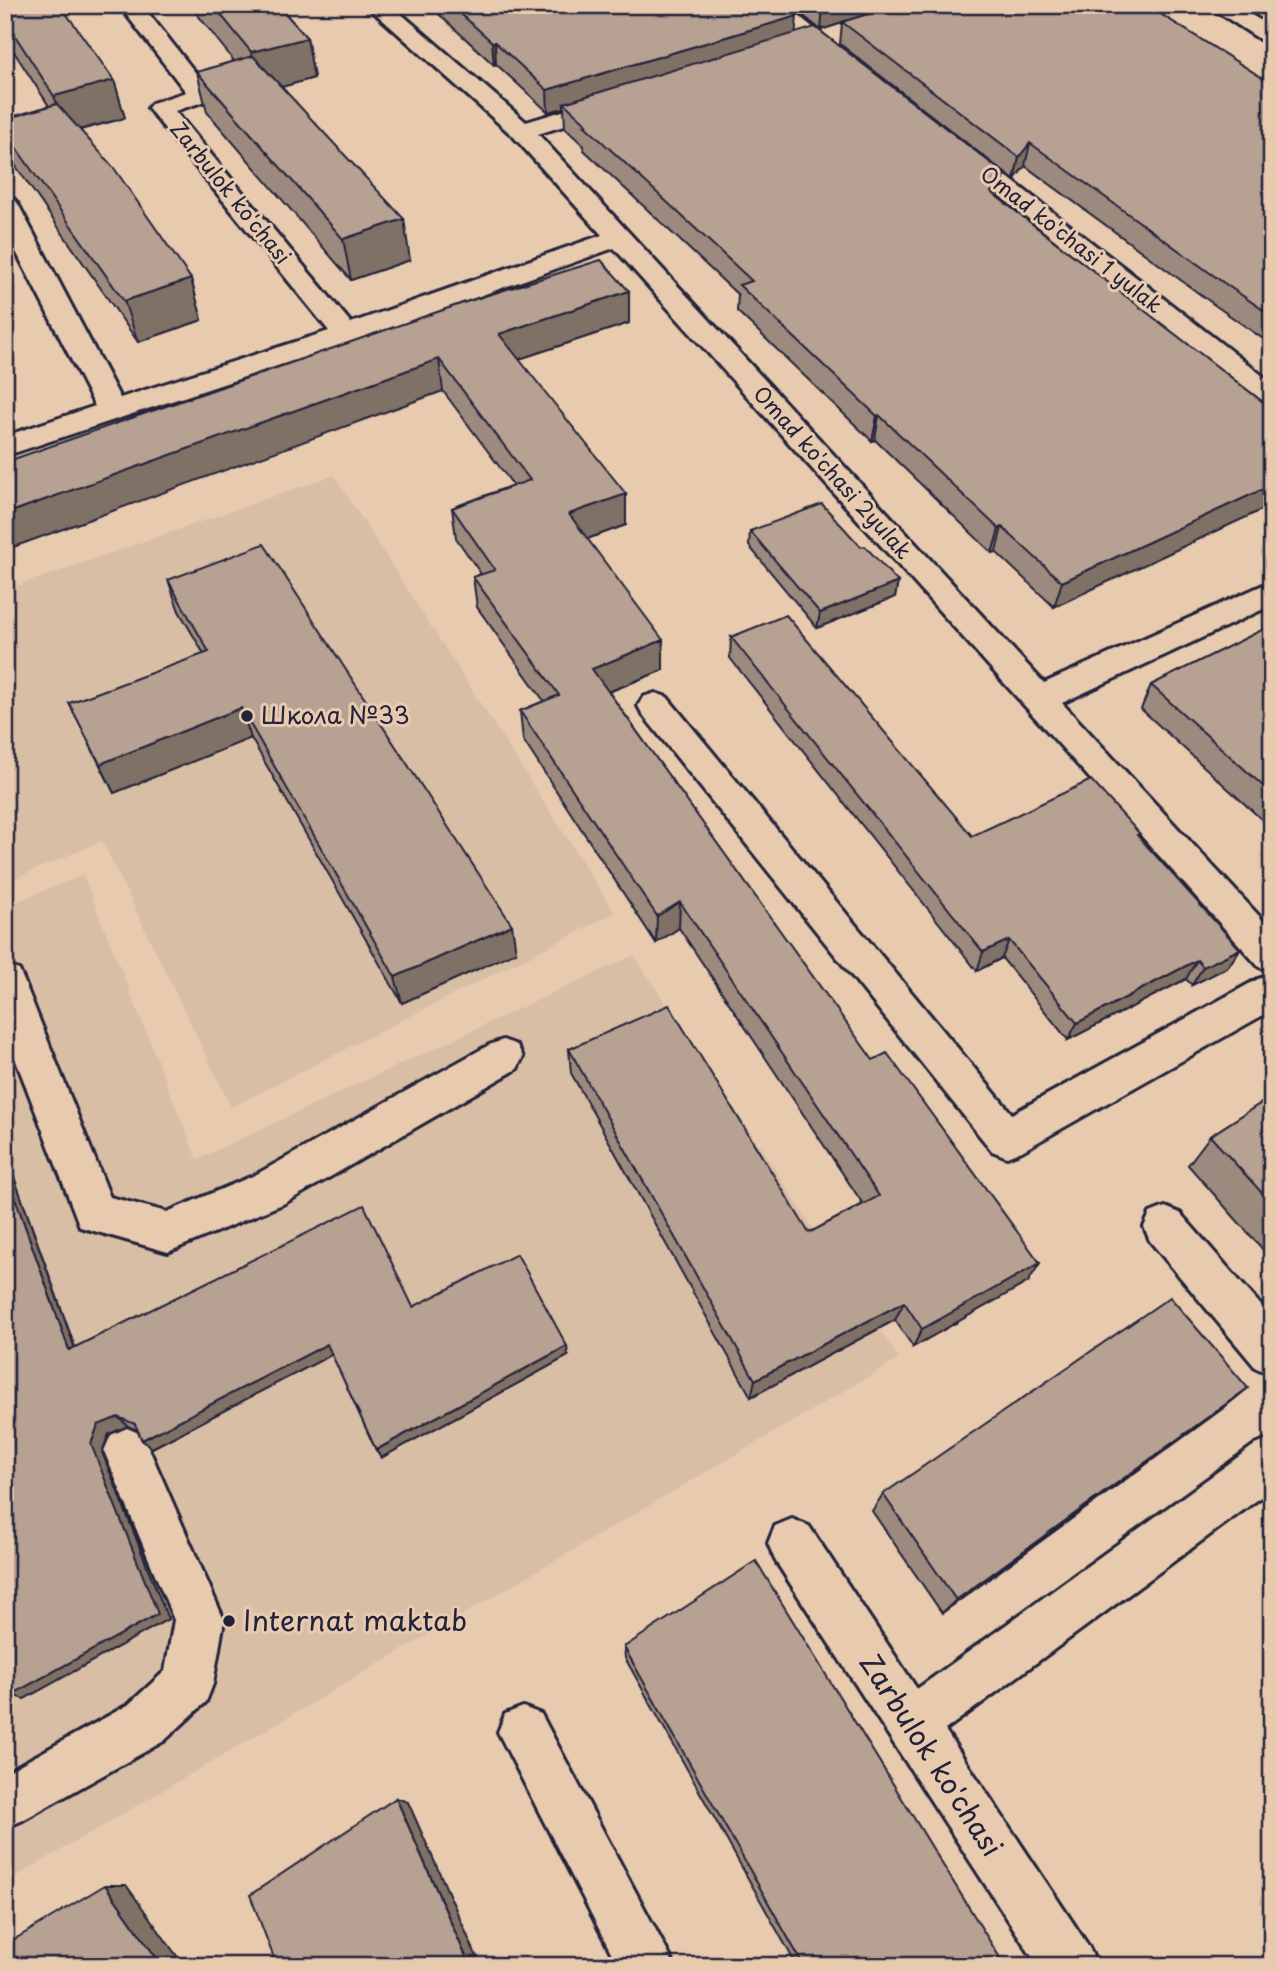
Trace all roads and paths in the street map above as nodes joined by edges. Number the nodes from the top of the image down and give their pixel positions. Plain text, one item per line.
1 (130, 5) edge
2 (377, 5) edge
3 (771, 5) edge
4 (1218, 5) edge
5 (844, 33) edge
6 (1272, 37) edge
7 (818, 41) junction
8 (792, 49) edge
9 (861, 75) edge
10 (638, 96) edge
11 (522, 131) junction
12 (937, 134) edge
13 (5, 138) edge
14 (5, 153) edge
15 (5, 204) edge
16 (619, 238) junction
17 (346, 334) junction
18 (1272, 398) edge
19 (112, 411) junction
20 (5, 446) edge
21 (1272, 592) edge
22 (1037, 700) junction
23 (655, 706) dead end
24 (1272, 956) edge
25 (5, 981) edge
26 (1272, 991) edge
27 (503, 1057) dead end
28 (1164, 1227) dead end
29 (1272, 1352) edge
30 (127, 1451) dead end
31 (1272, 1460) edge
32 (792, 1544) dead end
33 (911, 1724) junction
34 (523, 1732) dead end
35 (5, 1802) edge
36 (648, 1966) edge
37 (1070, 1966) edge

1 - 17 street, Zarbulok ko'chasi
2 - 11 street, Omad ko'chasi 2yulak
3 - 7 street
4 - 6 street
5 - 7 street
7 - 8 street
7 - 9 street
10 - 11 street
11 - 16 street, Omad ko'chasi 2yulak
12 - 18 street, Omad ko'chasi 1 yulak
13 - 14 street
15 - 19 street
16 - 17 street
16 - 22 street, Omad ko'chasi 2yulak
17 - 19 street
19 - 20 street
21 - 22 street
22 - 24 street, Omad ko'chasi 2yulak
23 - 26 street
25 - 27 street
28 - 29 street
30 - 35 street
31 - 33 street
32 - 33 street, Zarbulok ko'chasi
33 - 37 street, Zarbulok ko'chasi
34 - 36 street

